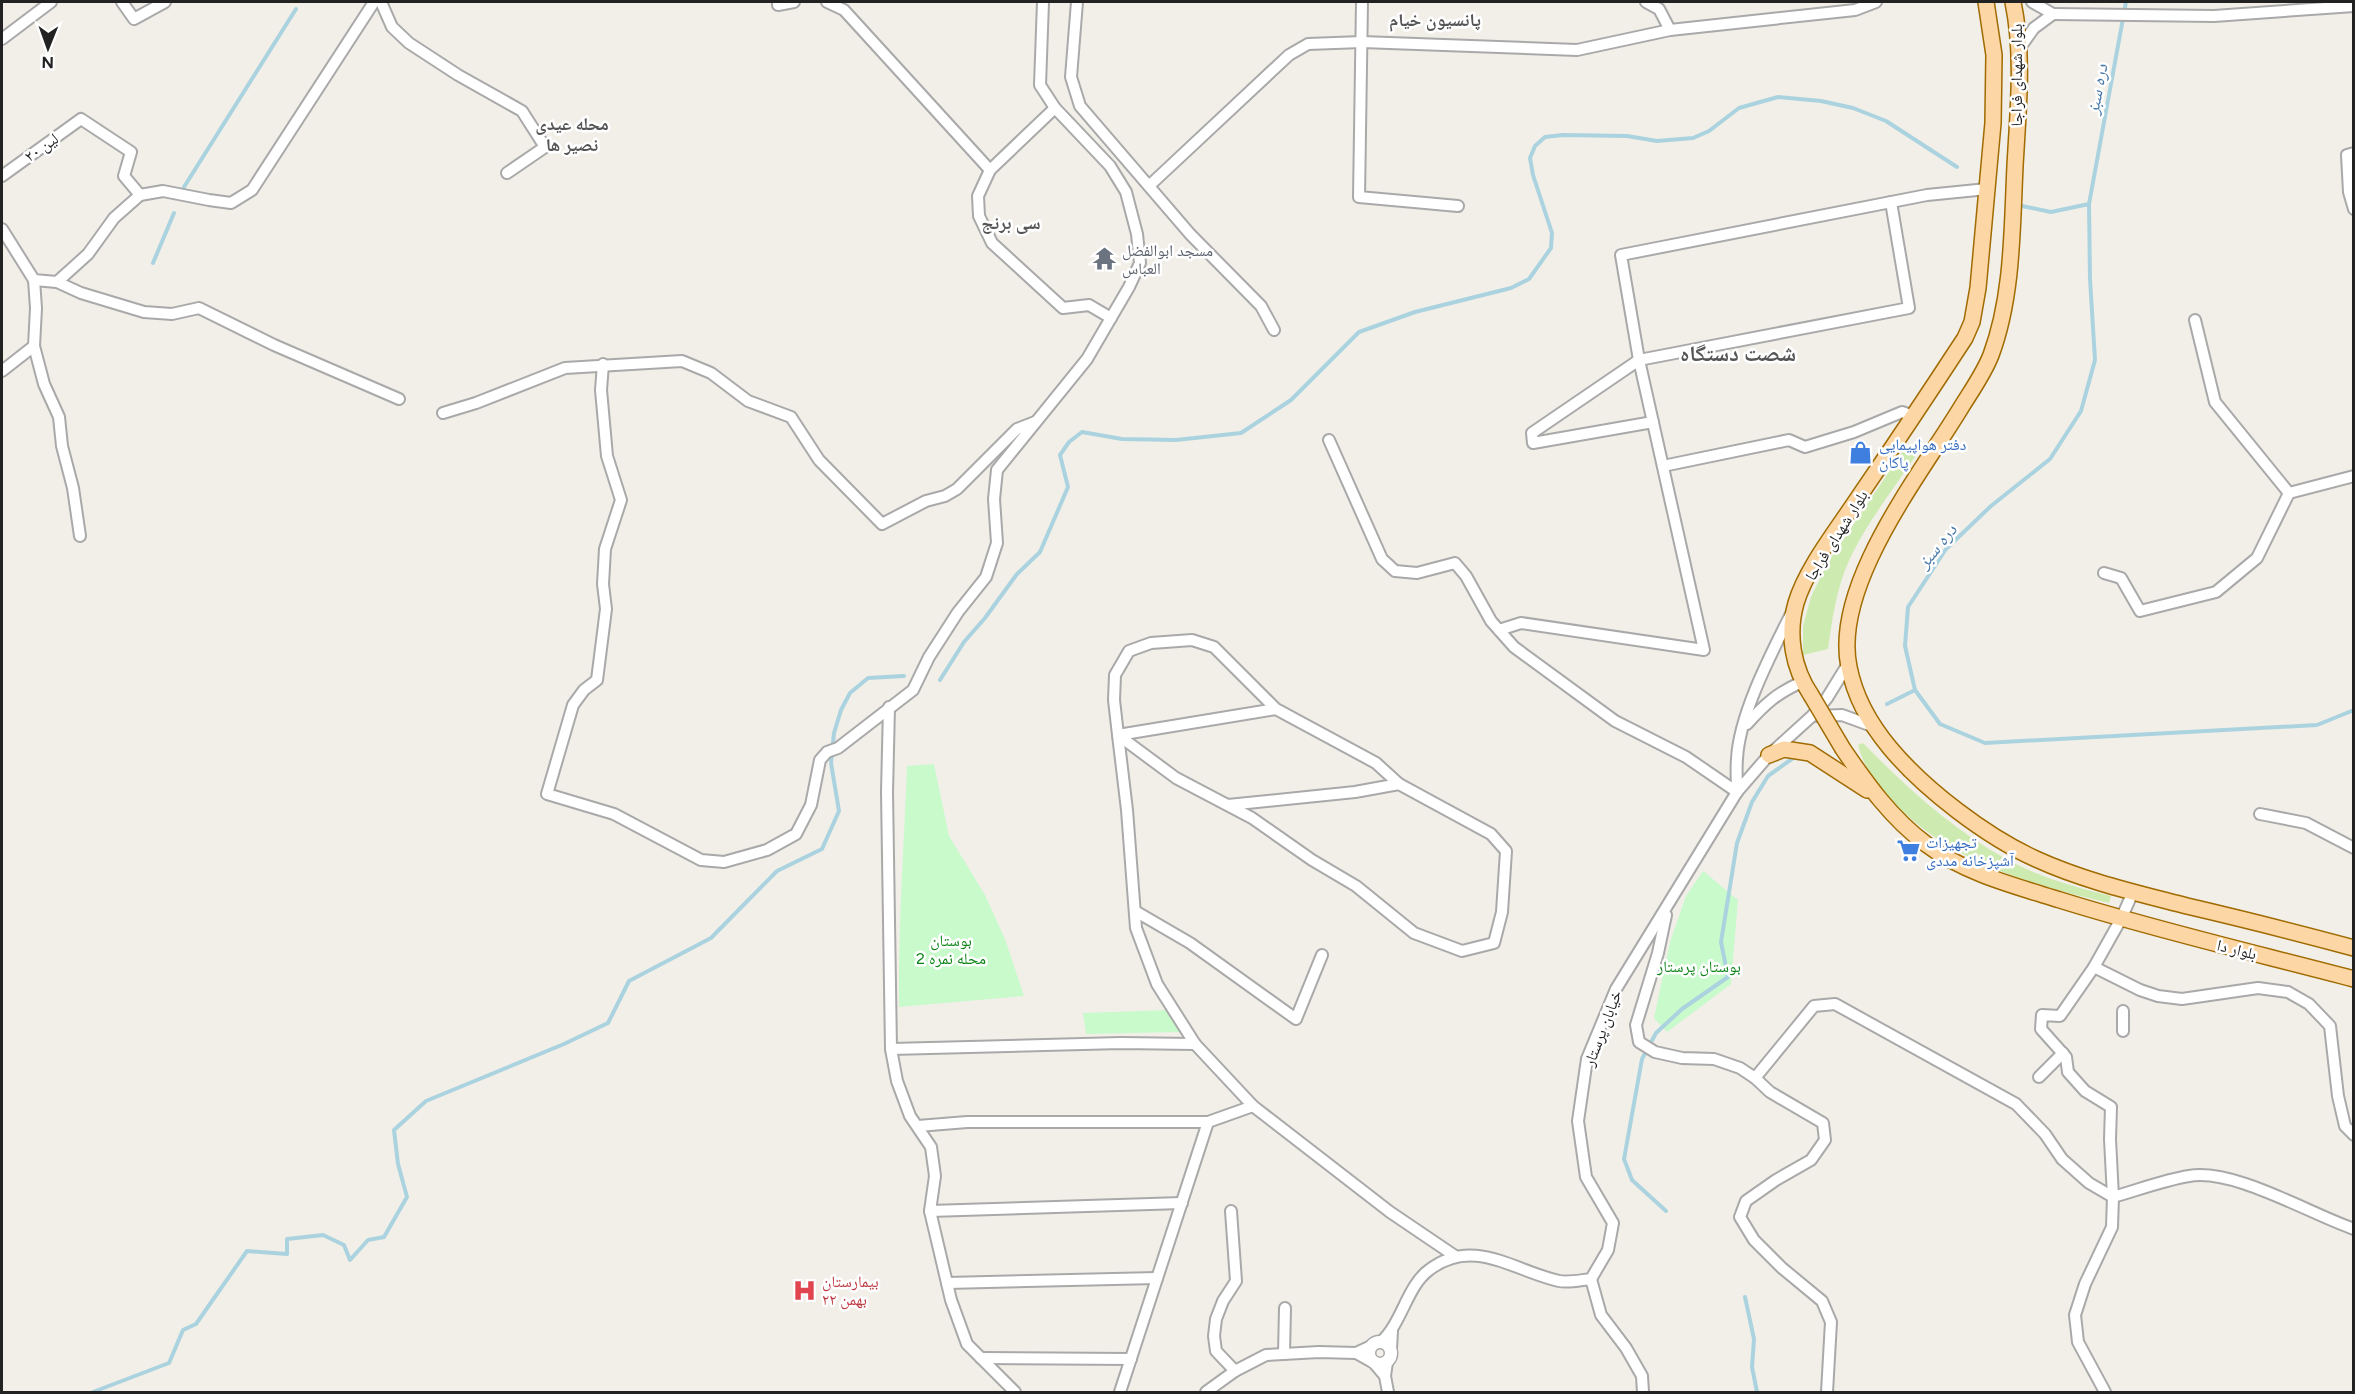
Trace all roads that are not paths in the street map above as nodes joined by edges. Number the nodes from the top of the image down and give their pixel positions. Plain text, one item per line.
1 (48, 2) edge
2 (122, 2) edge
3 (165, 2) edge
4 (374, 2) edge
5 (381, 2) edge
6 (778, 2) edge
7 (794, 2) edge
8 (827, 2) edge
9 (1043, 2) edge
10 (1077, 2) edge
11 (1362, 2) edge
12 (1646, 2) edge
13 (1876, 2) edge
14 (1986, 2) edge
15 (2013, 2) edge
16 (2032, 2) edge
17 (2354, 6) edge
18 (2053, 14) junction
19 (1670, 30) junction
20 (2, 39) edge
21 (1362, 42) junction
22 (2019, 50) junction
23 (1055, 108) junction
24 (2354, 153) edge
25 (990, 170) junction
26 (507, 173) dead end
27 (2, 176) edge
28 (1150, 185) junction
29 (1987, 189) junction
30 (140, 195) junction
31 (1891, 202) junction
32 (1458, 206) dead end
33 (2354, 209) edge
34 (2, 229) edge
35 (34, 280) junction
36 (57, 282) junction
37 (1111, 318) junction
38 (2195, 320) dead end
39 (1274, 330) dead end
40 (33, 346) junction
41 (1639, 360) junction
42 (603, 364) junction
43 (2, 371) edge
44 (399, 399) dead end
45 (443, 413) dead end
46 (1914, 416) junction
47 (1035, 422) junction
48 (1653, 422) junction
49 (1329, 440) dead end
50 (1663, 466) junction
51 (2354, 476) edge
52 (2289, 493) junction
53 (80, 536) dead end
54 (2104, 573) dead end
55 (1796, 603) junction
56 (1499, 630) junction
57 (1848, 664) junction
58 (1807, 688) junction
59 (889, 707) junction
60 (1276, 709) junction
61 (1814, 713) junction
62 (1872, 726) junction
63 (1743, 729) junction
64 (1118, 735) junction
65 (1769, 755) junction
66 (1399, 784) junction
67 (1737, 792) junction
68 (1876, 795) junction
69 (1228, 805) junction
70 (2260, 814) dead end
71 (2354, 848) edge
72 (2133, 892) junction
73 (1667, 909) junction
74 (1135, 911) junction
75 (2121, 919) junction
76 (2354, 948) edge
77 (1323, 955) dead end
78 (2094, 967) junction
79 (2354, 979) edge
80 (2123, 1011) dead end
81 (2123, 1031) dead end
82 (1194, 1044) junction
83 (891, 1049) junction
84 (2063, 1053) junction
85 (2038, 1077) dead end
86 (1755, 1078) junction
87 (1253, 1106) junction
88 (1208, 1122) junction
89 (918, 1126) junction
90 (2354, 1135) edge
91 (2114, 1197) junction
92 (1182, 1203) junction
93 (930, 1211) junction
94 (1231, 1211) dead end
95 (2354, 1229) edge
96 (1455, 1256) junction
97 (1157, 1278) junction
98 (1591, 1279) junction
99 (947, 1283) junction
100 (1285, 1308) dead end
101 (1381, 1345) junction
102 (1356, 1353) junction
103 (1284, 1354) junction
104 (981, 1358) junction
105 (1131, 1359) junction
106 (1381, 1362) junction
107 (1235, 1371) junction
108 (1015, 1392) edge
109 (1120, 1392) edge
110 (1206, 1392) edge
111 (1388, 1392) edge
112 (1643, 1392) edge
113 (1827, 1392) edge
114 (2105, 1392) edge

1 - 20 street
2 - 3 street
4 - 30 street
5 - 26 street
6 - 7 street
8 - 25 street
9 - 23 street
10 - 28 street
11 - 21 street
12 - 19 street
13 - 19 street
14 - 29 main road, بلوار شهدای فراجا
15 - 22 main road, بلوار شهدای فراجا
16 - 18 street
17 - 18 street
18 - 22 street
19 - 21 street
21 - 28 street
21 - 32 street
22 - 57 main road, بلوار شهدای فراجا
23 - 25 street
23 - 37 street
24 - 33 street
25 - 37 street
27 - 30 street, لین ۲۰
28 - 39 street
29 - 31 street
29 - 46 main road, بلوار شهدای فراجا
30 - 36 street
31 - 41 street
31 - 41 street
34 - 35 street
35 - 36 street
35 - 40 street
36 - 44 street
37 - 47 street
38 - 52 street
40 - 43 street
40 - 53 street
41 - 48 street
41 - 48 street
42 - 45 street
42 - 47 street
42 - 59 street
46 - 50 street
46 - 55 main road, بلوار شهدای فراجا
47 - 59 street
48 - 50 street
49 - 56 street
50 - 56 street
51 - 52 street
52 - 54 street
55 - 58 main road, بلوار شهدای فراجا
55 - 63 street
56 - 67 street
57 - 61 street, خیابان پرستار
57 - 62 main road, بلوار شهدای فراجا
58 - 63 street
58 - 68 main road, بلوار شهدای فراجا, bridge
59 - 83 street
60 - 64 street
60 - 64 street
60 - 66 street
61 - 62 street
61 - 65 street, خیابان پرستار
62 - 72 main road, بلوار شهدای فراجا
63 - 67 street
64 - 69 street
64 - 74 street
65 - 67 street, خیابان پرستار
65 - 68 main road
66 - 69 street
66 - 69 street
67 - 73 street, خیابان پرستار
68 - 75 main road, بلوار شهدای فراجا
70 - 71 street
72 - 75 street
72 - 76 main road, بلوار دا
73 - 86 street
73 - 98 street, خیابان پرستار
74 - 77 street
74 - 82 street
75 - 78 street
75 - 79 main road, بلوار دا
78 - 84 street
78 - 90 street
80 - 81 street
82 - 83 street
82 - 87 street
83 - 89 street
84 - 85 street
84 - 91 street
86 - 91 street
86 - 113 street
87 - 88 street
87 - 96 street
88 - 89 street
88 - 92 street
89 - 93 street
91 - 95 street
91 - 114 street
92 - 93 street
92 - 97 street
93 - 99 street
94 - 107 street
96 - 98 street
96 - 101 street
97 - 99 street
97 - 105 street
98 - 112 street
99 - 104 street
100 - 103 street
101 - 102 street
101 - 106 street
101 - 106 street
102 - 103 street
102 - 106 street
103 - 107 street
104 - 105 street
104 - 108 street
105 - 109 street
106 - 111 street
107 - 110 street

